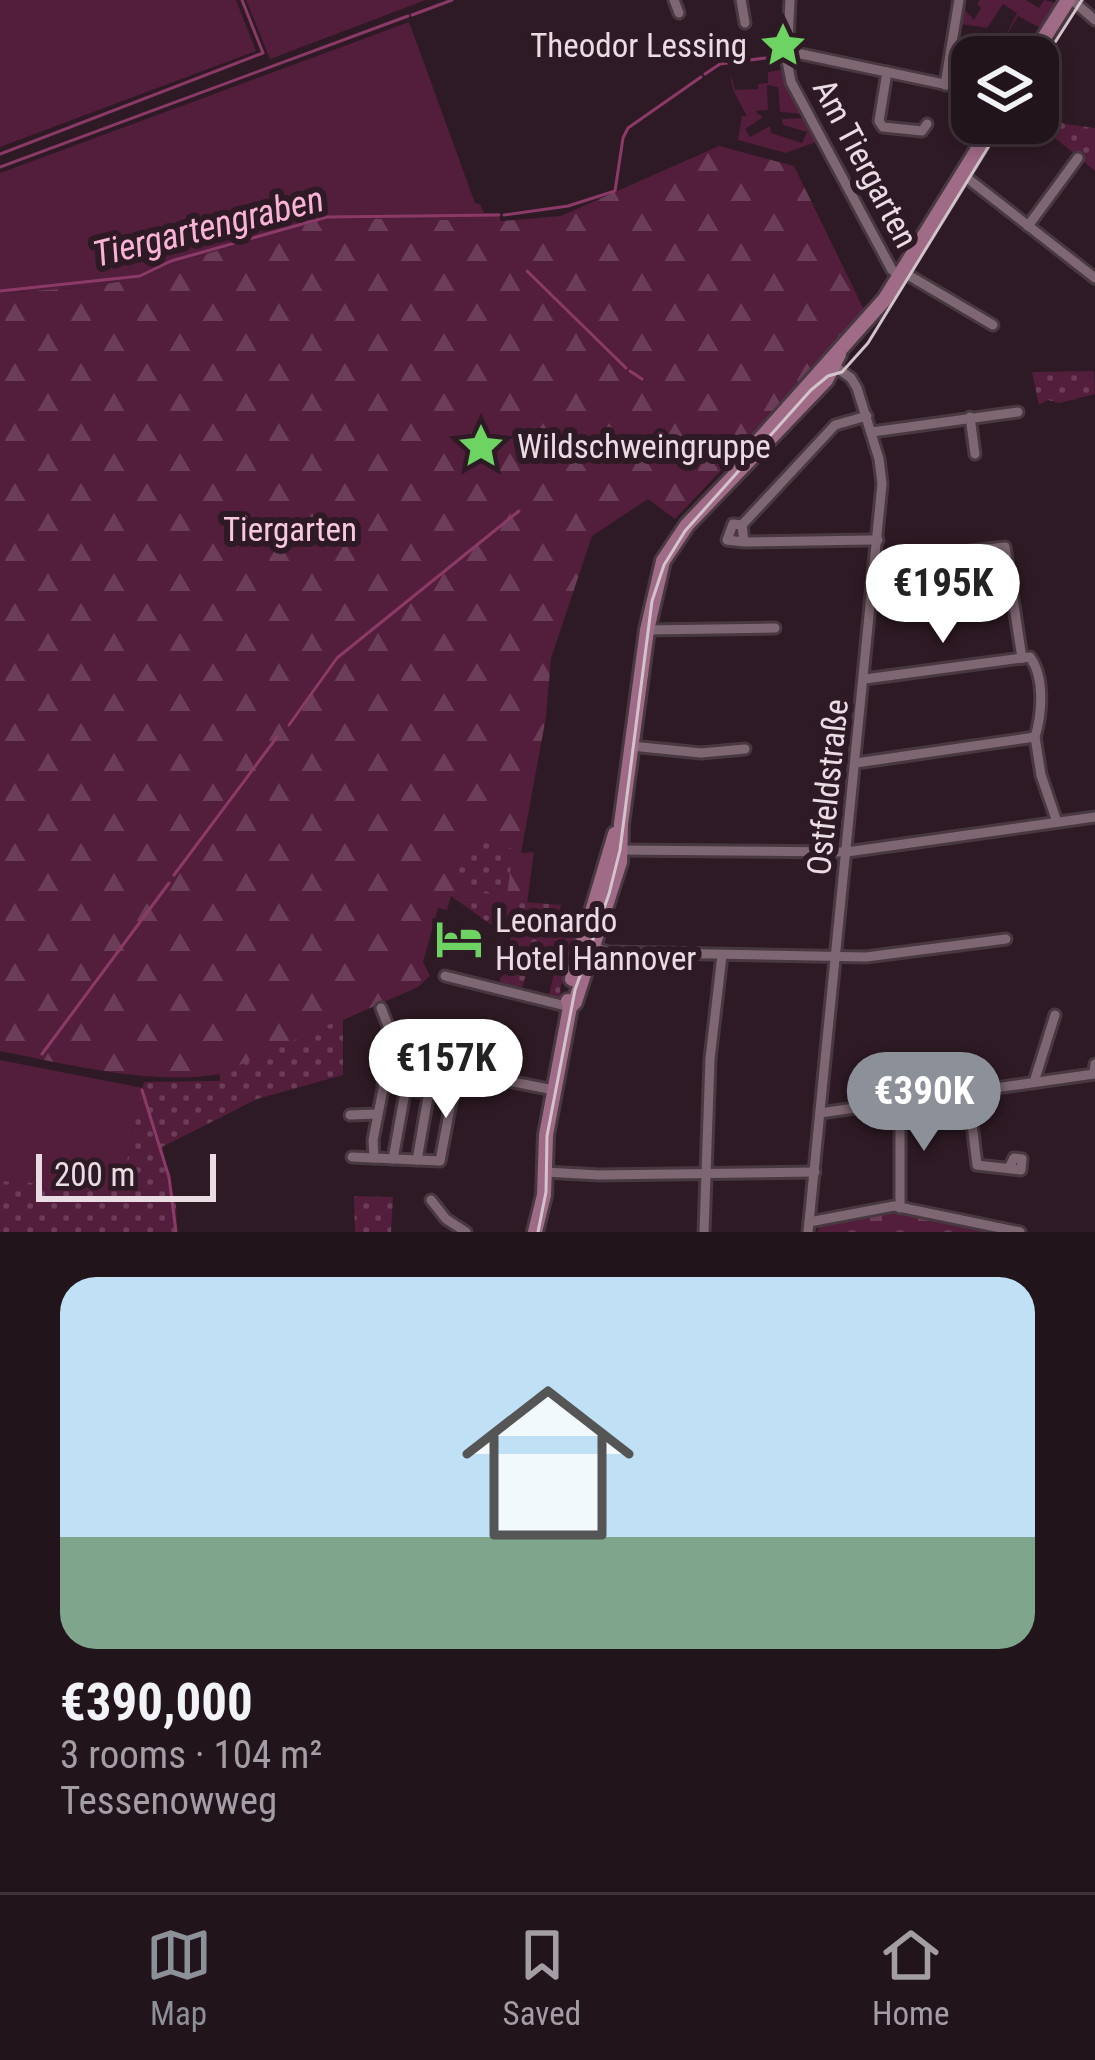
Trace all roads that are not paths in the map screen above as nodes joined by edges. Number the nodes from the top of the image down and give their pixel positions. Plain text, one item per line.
1 (674, 0) edge
2 (741, 0) edge
3 (790, 0) edge
4 (1070, 0) edge
5 (956, 1) edge
6 (1090, 10) edge
7 (679, 13) dead end
8 (745, 23) dead end
9 (1046, 36) edge
10 (787, 51) junction
11 (887, 72) junction
12 (945, 85) junction
13 (951, 86) edge
14 (927, 124) dead end
15 (981, 144) edge
16 (1078, 158) dead end
17 (962, 174) junction
18 (1028, 226) junction
19 (902, 274) junction
20 (1095, 278) edge
21 (993, 326) dead end
22 (834, 361) junction
23 (1018, 412) dead end
24 (867, 416) junction
25 (970, 417) junction
26 (872, 432) junction
27 (975, 454) dead end
28 (878, 540) junction
29 (876, 562) junction
30 (775, 628) dead end
31 (646, 630) junction
32 (1022, 658) junction
33 (865, 679) junction
34 (1035, 737) junction
35 (631, 746) junction
36 (745, 748) dead end
37 (856, 763) junction
38 (1095, 818) edge
39 (1057, 823) junction
40 (617, 850) junction
41 (847, 852) junction
42 (1006, 939) dead end
43 (594, 947) junction
44 (722, 956) junction
45 (836, 957) junction
46 (445, 976) dead end
47 (570, 1007) junction
48 (381, 1008) dead end
49 (1055, 1015) dead end
50 (422, 1036) dead end
51 (391, 1047) junction
52 (1095, 1064) edge
53 (409, 1070) dead end
54 (432, 1074) dead end
55 (1094, 1074) edge
56 (1034, 1082) junction
57 (382, 1085) junction
58 (405, 1089) junction
59 (554, 1090) junction
60 (968, 1091) junction
61 (428, 1094) junction
62 (452, 1098) junction
63 (900, 1101) junction
64 (820, 1113) junction
65 (350, 1114) dead end
66 (377, 1114) junction
67 (352, 1156) dead end
68 (374, 1158) junction
69 (393, 1159) junction
70 (417, 1160) junction
71 (1009, 1168) dead end
72 (544, 1172) junction
73 (815, 1172) junction
74 (706, 1174) junction
75 (431, 1200) dead end
76 (900, 1208) junction
77 (809, 1227) edge
78 (466, 1232) edge
79 (535, 1232) edge
80 (704, 1232) edge
81 (1020, 1232) edge

1 - 7 street
2 - 8 street
3 - 10 street, Am Tiergarten
4 - 6 street
4 - 9 main road
5 - 12 street
10 - 11 street
10 - 19 street, Am Tiergarten
11 - 12 street
11 - 14 street
12 - 13 street
15 - 17 main road
16 - 18 street
17 - 18 street
17 - 19 main road
18 - 20 street
19 - 21 street
19 - 22 main road
22 - 24 street, Ostfeldstraße
22 - 31 main road
23 - 25 street
24 - 26 street, Ostfeldstraße
24 - 28 street
25 - 26 street
25 - 27 street
26 - 28 street, Ostfeldstraße
28 - 29 street, Ostfeldstraße
29 - 32 street
29 - 33 street, Ostfeldstraße
30 - 31 street
31 - 35 main road
32 - 33 street
32 - 34 street
33 - 37 street, Ostfeldstraße
34 - 37 street
34 - 39 street
35 - 36 street
35 - 40 main road
37 - 41 street, Ostfeldstraße
38 - 39 street
39 - 41 street
40 - 41 street
40 - 43 main road
40 - 47 main road
41 - 45 street, Ostfeldstraße
42 - 45 street
43 - 44 street
43 - 47 main road
44 - 45 street
44 - 74 street
45 - 64 street, Ostfeldstraße
46 - 47 street
47 - 59 main road
48 - 51 street
49 - 56 street
50 - 51 street
51 - 57 street
52 - 55 street
53 - 58 street
54 - 61 street
55 - 56 street
56 - 60 street
57 - 58 street
57 - 66 street
58 - 61 street
58 - 69 street
59 - 62 street
59 - 72 main road
60 - 63 street
60 - 71 street
61 - 62 street
61 - 70 street
62 - 70 street
63 - 64 street
63 - 76 street
64 - 73 street, Ostfeldstraße
65 - 66 street
66 - 68 street
67 - 68 street
68 - 69 street
69 - 70 street
72 - 74 street
72 - 79 main road
73 - 74 street
73 - 77 street, Ostfeldstraße
74 - 80 street
75 - 78 street
76 - 77 street
76 - 81 street

